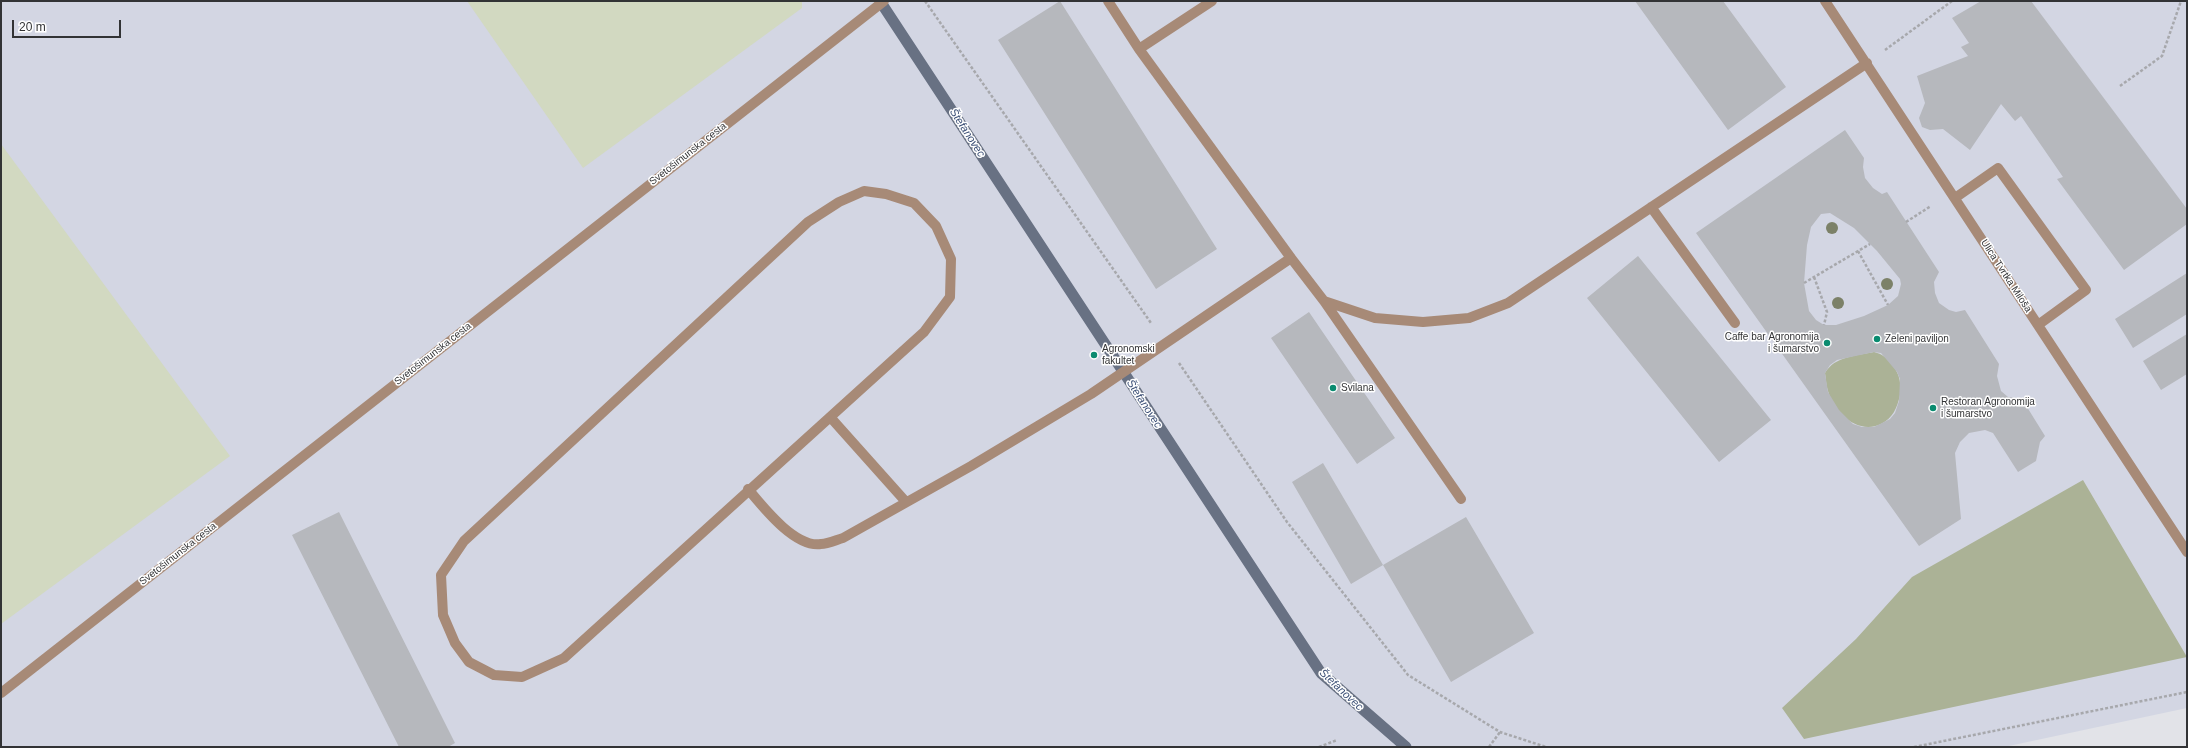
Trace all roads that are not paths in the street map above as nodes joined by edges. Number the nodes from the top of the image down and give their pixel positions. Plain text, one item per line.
1 (884, 1) edge
2 (1108, 1) edge
3 (1212, 1) edge
4 (1825, 1) edge
5 (1139, 48) junction
6 (1867, 63) junction
7 (1956, 198) junction
8 (1651, 207) junction
9 (1291, 258) junction
10 (1324, 300) junction
11 (1735, 323) dead end
12 (2038, 325) junction
13 (831, 418) junction
14 (748, 489) junction
15 (1461, 499) dead end
16 (906, 502) junction
17 (2187, 552) edge
18 (1, 693) edge

1 - 18 street, Svetošimunska cesta
2 - 5 street
3 - 5 street
4 - 6 street, Ulica Tvrtka Miloša
5 - 9 street
6 - 7 street, Ulica Tvrtka Miloša
6 - 8 street
7 - 12 street, Ulica Tvrtka Miloša
7 - 12 street
8 - 10 street
8 - 11 street
9 - 10 street
9 - 16 street
10 - 15 street
12 - 17 street, Ulica Tvrtka Miloša
13 - 14 street
13 - 14 street
13 - 16 street
14 - 16 street

